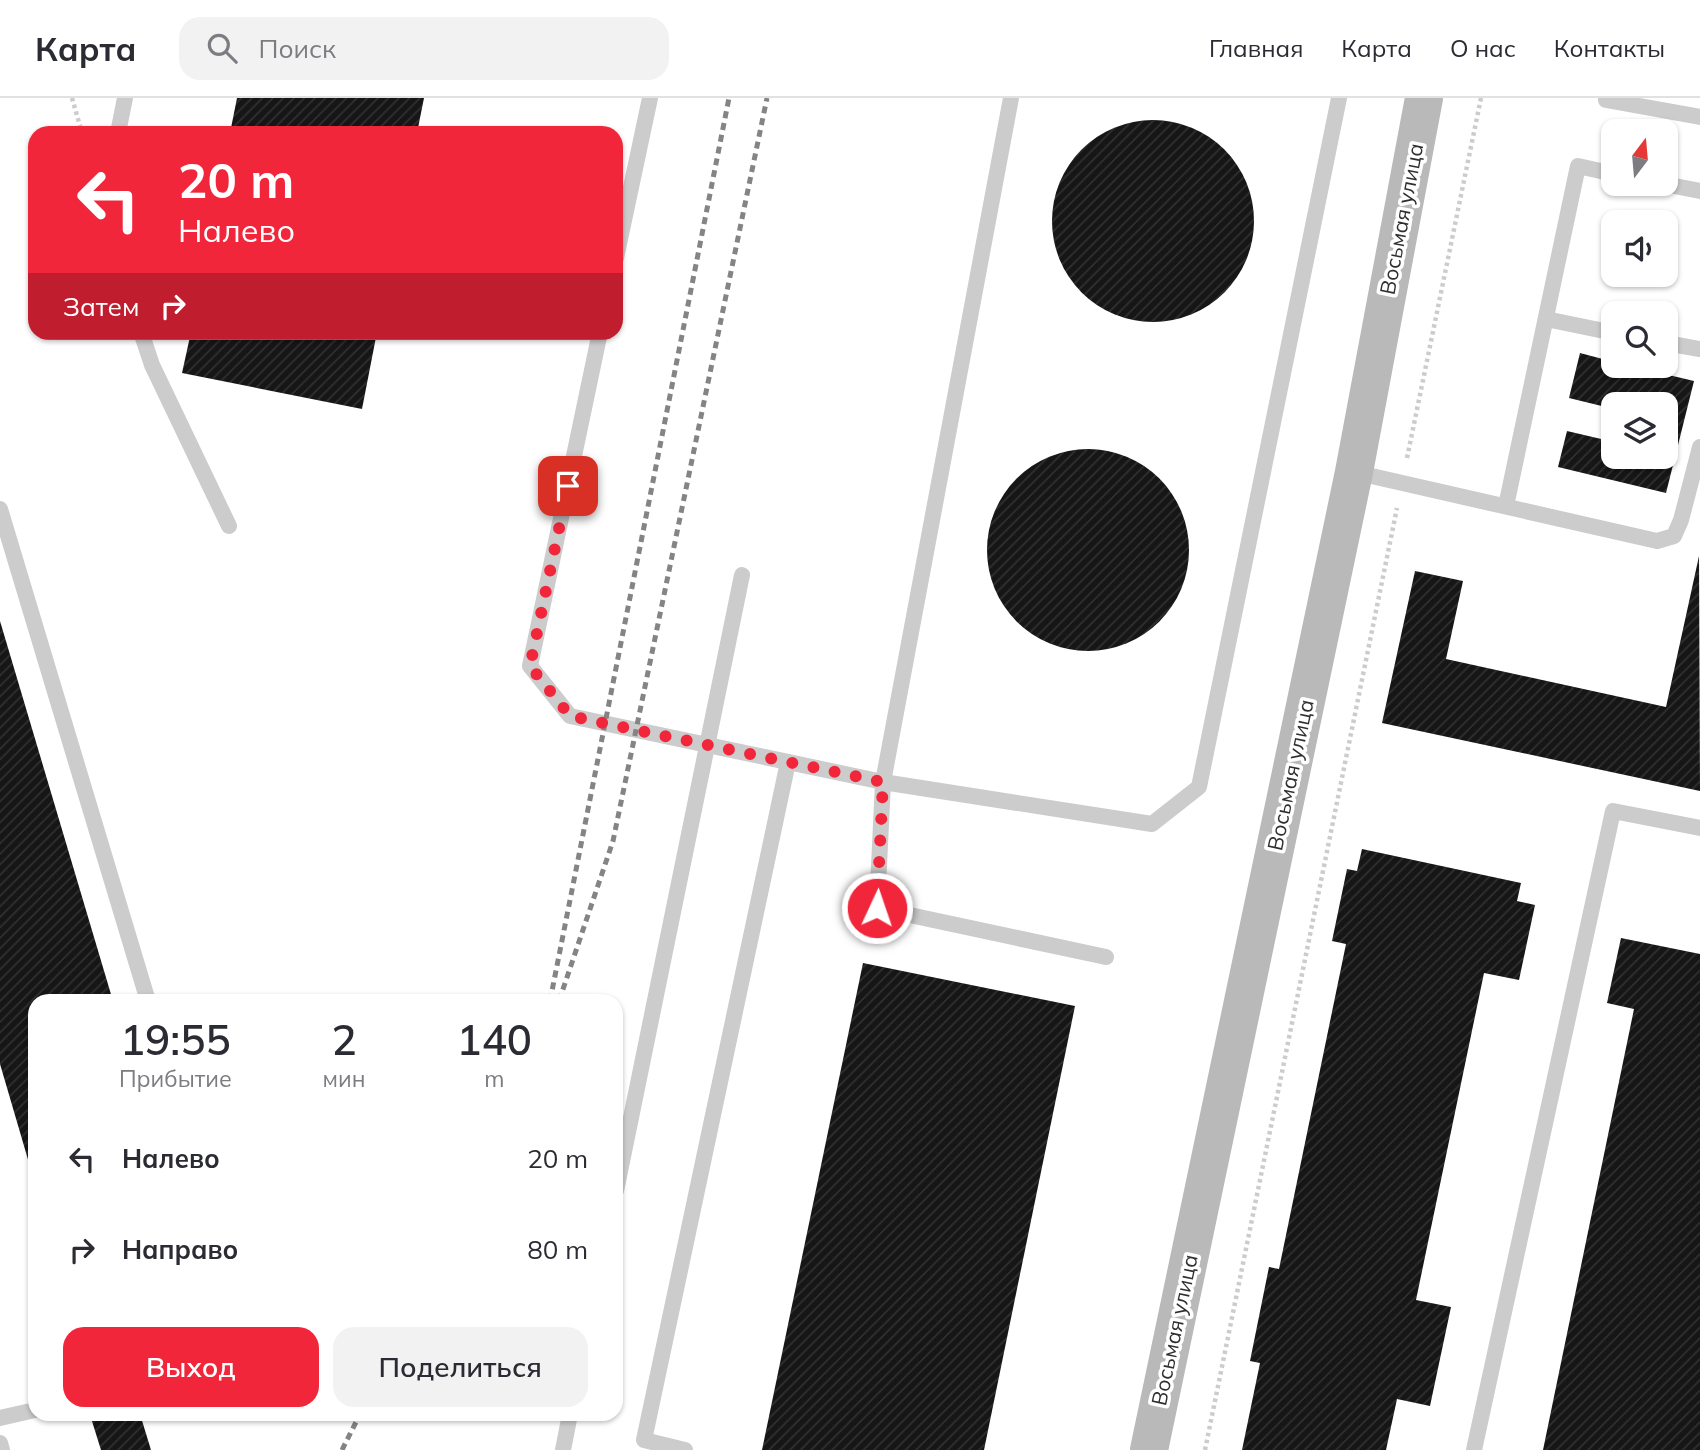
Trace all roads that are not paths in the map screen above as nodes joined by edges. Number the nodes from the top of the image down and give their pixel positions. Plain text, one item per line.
1 (125, 98) edge
2 (650, 98) edge
3 (1011, 98) edge
4 (1339, 98) edge
5 (1424, 98) edge
6 (1606, 98) edge
7 (1700, 117) edge
8 (119, 126) edge
9 (1601, 170) edge
10 (1678, 187) edge
11 (1700, 191) edge
12 (623, 225) edge
13 (1546, 319) junction
14 (1601, 330) edge
15 (144, 340) edge
16 (598, 340) edge
17 (1678, 345) edge
18 (1700, 349) edge
19 (1700, 447) edge
20 (1354, 471) junction
21 (1506, 506) junction
22 (0, 509) edge
23 (229, 526) dead end
24 (742, 575) dead end
25 (707, 745) junction
26 (788, 762) junction
27 (883, 782) junction
28 (1700, 828) edge
29 (1106, 957) dead end
30 (146, 994) edge
31 (623, 1157) edge
32 (28, 1412) edge
33 (0, 1418) edge
34 (569, 1421) edge
35 (0, 1443) edge
36 (2, 1450) edge
37 (563, 1450) edge
38 (685, 1450) edge
39 (1149, 1450) edge
40 (1474, 1450) edge

1 - 8 lane
2 - 12 lane
3 - 27 lane
4 - 27 lane
5 - 20 street, Восьмая улица
6 - 7 lane
9 - 13 lane
10 - 11 lane
13 - 14 lane
13 - 21 lane
15 - 23 lane
16 - 25 lane
17 - 18 lane
19 - 21 lane
20 - 21 lane
20 - 39 street, Восьмая улица
22 - 30 lane
24 - 25 lane
25 - 26 lane
25 - 31 lane
26 - 27 lane
26 - 38 lane
27 - 29 lane
28 - 40 lane
32 - 33 lane
34 - 37 lane
35 - 36 lane

